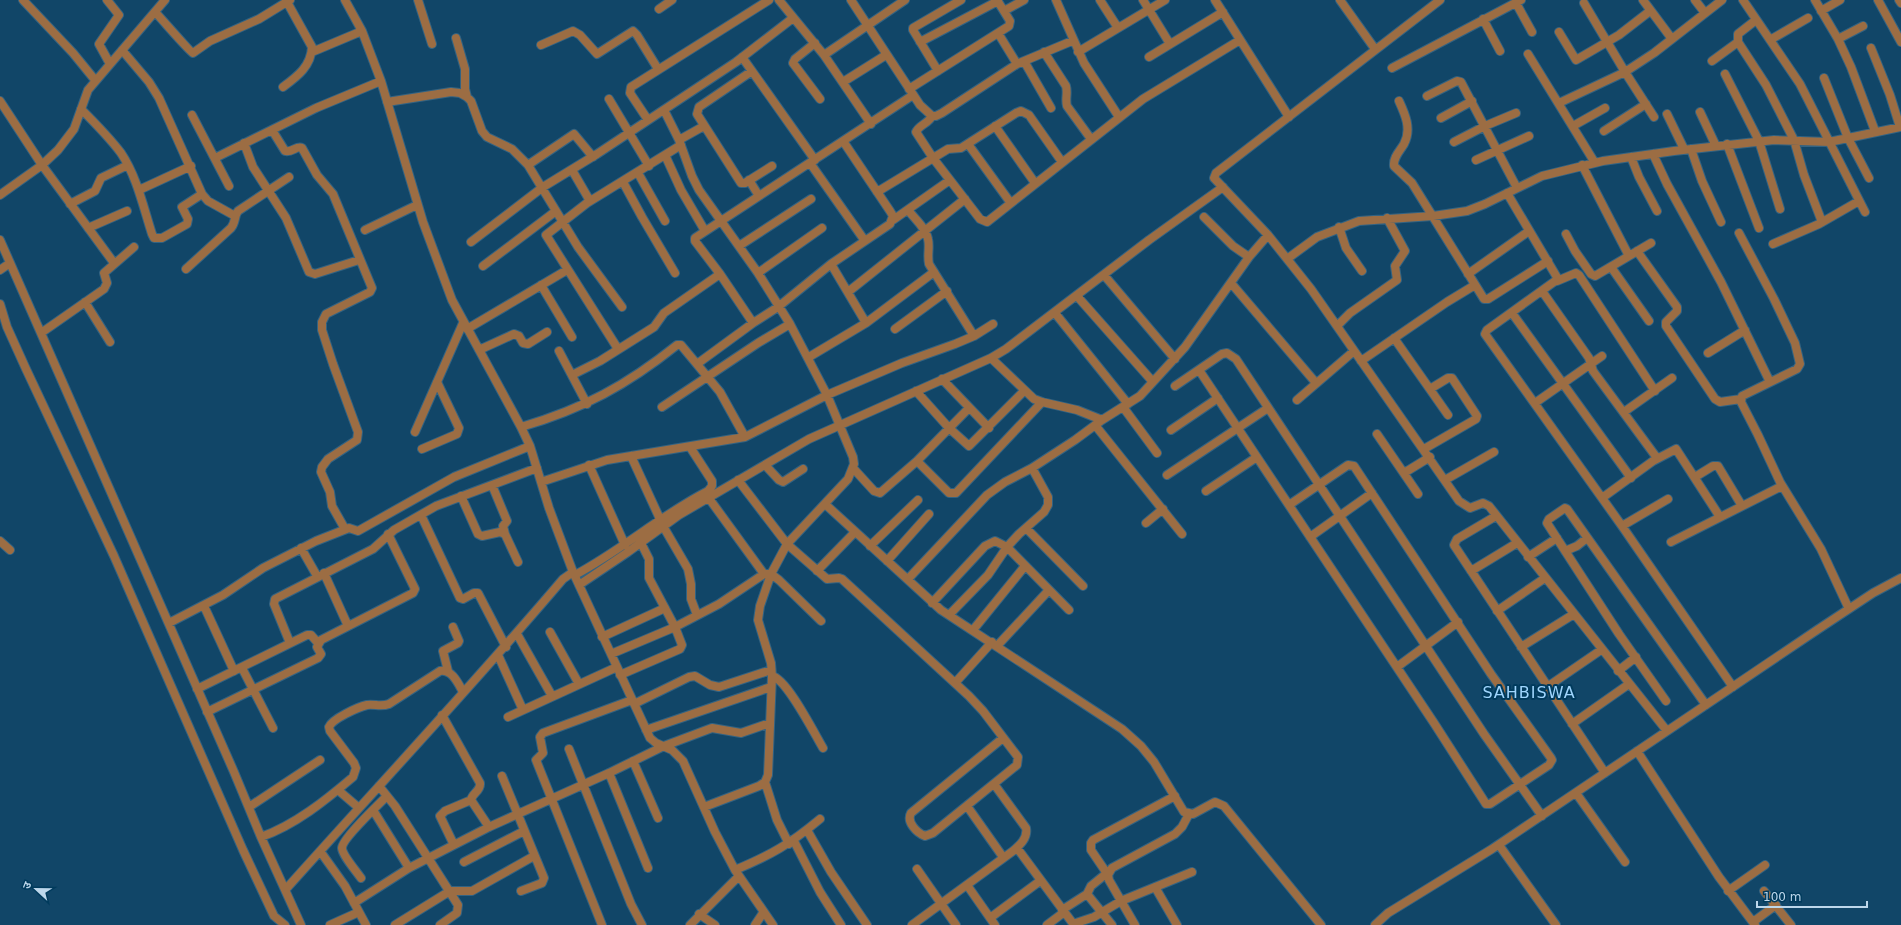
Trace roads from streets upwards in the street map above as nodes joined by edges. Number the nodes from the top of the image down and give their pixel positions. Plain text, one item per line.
1 (23, 0) edge
2 (106, 0) edge
3 (165, 0) edge
4 (345, 0) edge
5 (418, 0) edge
6 (672, 0) edge
7 (769, 0) edge
8 (779, 0) edge
9 (851, 0) edge
10 (905, 0) edge
11 (961, 0) edge
12 (998, 0) edge
13 (1024, 0) edge
14 (1056, 0) edge
15 (1100, 0) edge
16 (1143, 0) edge
17 (1165, 0) edge
18 (1215, 0) edge
19 (1340, 0) edge
20 (1440, 0) edge
21 (1643, 0) edge
22 (1695, 0) edge
23 (1722, 0) edge
24 (1743, 0) edge
25 (1815, 0) edge
26 (1840, 0) edge
27 (1878, 0) edge
28 (1899, 0) edge
29 (288, 1) edge
30 (1518, 1) edge
31 (1584, 3) dead end
32 (1901, 4) edge
33 (659, 8) dead end
34 (1149, 10) junction
35 (1004, 11) junction
36 (1650, 11) junction
37 (1821, 11) junction
38 (155, 12) junction
39 (1223, 12) junction
40 (1705, 13) junction
41 (793, 18) junction
42 (1808, 18) dead end
43 (1483, 19) junction
44 (1756, 20) junction
45 (1863, 26) dead end
46 (867, 27) junction
47 (1118, 28) junction
48 (362, 31) junction
49 (1532, 32) dead end
50 (1559, 32) dead end
51 (998, 33) junction
52 (456, 38) dead end
53 (1838, 38) junction
54 (1672, 39) junction
55 (1240, 40) junction
56 (1770, 40) junction
57 (1072, 41) junction
58 (920, 42) junction
59 (1607, 42) junction
60 (1738, 42) junction
61 (1901, 42) edge
62 (815, 43) junction
63 (432, 44) dead end
64 (1170, 44) junction
65 (541, 45) dead end
66 (1871, 48) dead end
67 (1375, 49) junction
68 (122, 50) junction
69 (1500, 51) dead end
70 (312, 52) junction
71 (1044, 52) junction
72 (1078, 52) junction
73 (1528, 54) dead end
74 (824, 55) junction
75 (886, 55) junction
76 (1149, 57) dead end
77 (742, 58) junction
78 (1712, 61) dead end
79 (1020, 62) junction
80 (110, 64) junction
81 (1392, 68) dead end
82 (658, 69) junction
83 (752, 71) junction
84 (938, 71) junction
85 (1625, 72) junction
86 (1725, 74) dead end
87 (1824, 78) dead end
88 (95, 80) junction
89 (381, 81) junction
90 (844, 82) junction
91 (283, 87) dead end
92 (911, 92) junction
93 (1427, 96) dead end
94 (467, 97) junction
95 (609, 99) dead end
96 (820, 99) dead end
97 (0, 101) edge
98 (1399, 101) dead end
99 (1472, 101) junction
100 (387, 102) junction
101 (1559, 103) junction
102 (1646, 104) junction
103 (1051, 108) dead end
104 (1605, 108) dead end
105 (81, 109) junction
106 (664, 110) junction
107 (1700, 112) dead end
108 (1516, 113) dead end
109 (1667, 114) dead end
110 (192, 115) dead end
111 (932, 116) junction
112 (1120, 117) junction
113 (1289, 117) junction
114 (1654, 117) dead end
115 (1441, 118) dead end
116 (648, 120) junction
117 (871, 124) junction
118 (704, 126) junction
119 (995, 126) junction
120 (1485, 126) junction
121 (1574, 126) junction
122 (1901, 127) edge
123 (272, 130) junction
124 (1604, 131) dead end
125 (1875, 131) junction
126 (629, 133) junction
127 (1529, 136) dead end
128 (1848, 138) junction
129 (1091, 139) junction
130 (1794, 140) junction
131 (843, 141) junction
132 (1759, 141) junction
133 (680, 142) junction
134 (1454, 142) dead end
135 (1829, 142) junction
136 (244, 143) junction
137 (968, 144) junction
138 (1727, 144) junction
139 (1716, 146) junction
140 (1497, 149) junction
141 (1688, 149) junction
142 (1653, 154) junction
143 (665, 155) junction
144 (593, 157) junction
145 (1631, 157) junction
146 (216, 158) junction
147 (933, 158) junction
148 (1476, 160) dead end
149 (812, 162) junction
150 (1062, 162) junction
151 (1595, 162) junction
152 (42, 165) junction
153 (128, 165) junction
154 (528, 165) junction
155 (1582, 165) junction
156 (190, 166) junction
157 (649, 166) junction
158 (772, 166) dead end
159 (572, 170) junction
160 (638, 173) junction
161 (288, 177) dead end
162 (1869, 178) dead end
163 (749, 180) junction
164 (950, 180) junction
165 (623, 182) junction
166 (1036, 182) junction
167 (1219, 183) junction
168 (229, 186) dead end
169 (543, 187) junction
170 (1517, 188) junction
171 (139, 190) junction
172 (268, 190) junction
173 (877, 192) junction
174 (1507, 193) junction
175 (202, 194) junction
176 (0, 195) edge
177 (759, 196) junction
178 (811, 199) dead end
179 (965, 199) junction
180 (590, 201) junction
181 (1859, 201) junction
182 (1010, 202) junction
183 (70, 204) junction
184 (417, 205) junction
185 (908, 210) junction
186 (1657, 210) dead end
187 (1780, 210) dead end
188 (127, 211) dead end
189 (556, 211) junction
190 (1865, 212) dead end
191 (235, 216) junction
192 (1204, 216) dead end
193 (1433, 216) junction
194 (1387, 218) junction
195 (893, 220) junction
196 (665, 221) dead end
197 (721, 221) junction
198 (563, 222) junction
199 (1721, 222) dead end
200 (1822, 222) junction
201 (1339, 227) junction
202 (88, 228) junction
203 (822, 228) dead end
204 (1759, 228) dead end
205 (365, 230) dead end
206 (705, 231) junction
207 (925, 231) junction
208 (1529, 231) junction
209 (1739, 233) dead end
210 (1566, 234) dead end
211 (1268, 235) junction
212 (0, 240) edge
213 (865, 241) junction
214 (471, 242) dead end
215 (1651, 243) dead end
216 (1773, 244) dead end
217 (739, 246) junction
218 (134, 247) dead end
219 (1637, 251) junction
220 (1629, 256) junction
221 (1249, 257) junction
222 (1287, 259) junction
223 (359, 260) junction
224 (1548, 262) junction
225 (10, 263) junction
226 (114, 263) junction
227 (831, 264) junction
228 (483, 266) dead end
229 (1611, 267) junction
230 (186, 269) dead end
231 (0, 270) edge
232 (567, 270) junction
233 (934, 272) junction
234 (1362, 272) dead end
235 (675, 273) dead end
236 (758, 273) junction
237 (720, 274) junction
238 (1468, 274) junction
239 (1104, 275) junction
240 (1557, 281) junction
241 (1231, 283) junction
242 (541, 285) junction
243 (1475, 285) junction
244 (947, 291) junction
245 (1542, 291) junction
246 (848, 292) junction
247 (1077, 296) junction
248 (85, 302) junction
249 (0, 304) edge
250 (622, 307) dead end
251 (778, 307) junction
252 (1055, 313) junction
253 (1512, 313) junction
254 (1649, 321) dead end
255 (753, 323) junction
256 (866, 323) junction
257 (790, 324) junction
258 (993, 324) dead end
259 (465, 326) junction
260 (1336, 326) junction
261 (895, 329) dead end
262 (1745, 330) junction
263 (547, 332) dead end
264 (41, 333) junction
265 (974, 336) junction
266 (572, 337) dead end
267 (1394, 338) junction
268 (110, 342) dead end
269 (618, 349) junction
270 (479, 350) junction
271 (559, 351) dead end
272 (1354, 351) junction
273 (1708, 352) dead end
274 (1602, 356) dead end
275 (809, 358) junction
276 (990, 358) junction
277 (1174, 359) junction
278 (1361, 360) junction
279 (697, 364) junction
280 (1591, 364) junction
281 (1199, 370) junction
282 (572, 375) junction
283 (708, 376) junction
284 (1672, 378) dead end
285 (942, 379) junction
286 (437, 382) junction
287 (1153, 382) junction
288 (1770, 382) junction
289 (1316, 383) junction
290 (1562, 383) junction
291 (1175, 386) dead end
292 (1430, 389) junction
293 (1024, 390) junction
294 (916, 391) junction
295 (1655, 391) junction
296 (827, 395) junction
297 (1218, 398) junction
298 (1740, 399) junction
299 (1297, 400) dead end
300 (1042, 402) junction
301 (1535, 403) junction
302 (587, 404) junction
303 (1125, 406) junction
304 (662, 407) dead end
305 (969, 408) junction
306 (1268, 408) junction
307 (1624, 412) junction
308 (1448, 415) dead end
309 (839, 422) junction
310 (1098, 423) junction
311 (521, 427) junction
312 (949, 428) junction
313 (989, 428) junction
314 (1238, 428) junction
315 (1171, 430) dead end
316 (415, 432) dead end
317 (1378, 434) dead end
318 (745, 437) junction
319 (530, 446) junction
320 (690, 447) junction
321 (422, 449) dead end
322 (1424, 449) junction
323 (1157, 452) dead end
324 (1494, 452) dead end
325 (631, 456) junction
326 (1257, 457) junction
327 (1430, 457) junction
328 (1657, 458) junction
329 (917, 461) junction
330 (589, 465) junction
331 (765, 465) junction
332 (537, 468) junction
333 (853, 468) junction
334 (1032, 468) junction
335 (803, 469) dead end
336 (1404, 473) junction
337 (1167, 475) dead end
338 (1695, 477) junction
339 (1631, 478) junction
340 (738, 480) junction
341 (1445, 480) junction
342 (541, 482) junction
343 (492, 485) junction
344 (1318, 485) junction
345 (1782, 486) junction
346 (1206, 491) dead end
347 (1372, 493) junction
348 (1418, 494) dead end
349 (461, 496) junction
350 (708, 497) junction
351 (1602, 498) junction
352 (1668, 499) dead end
353 (918, 500) dead end
354 (825, 504) junction
355 (1289, 504) junction
356 (1742, 506) junction
357 (1164, 509) junction
358 (929, 514) dead end
359 (421, 515) junction
360 (1339, 516) junction
361 (1496, 516) junction
362 (1720, 517) junction
363 (662, 522) junction
364 (1146, 523) dead end
365 (1622, 526) junction
366 (1026, 528) junction
367 (345, 529) junction
368 (855, 532) junction
369 (388, 534) junction
370 (505, 534) junction
371 (1182, 534) dead end
372 (1310, 537) junction
373 (1557, 538) junction
374 (1587, 538) junction
375 (0, 541) edge
376 (1671, 542) dead end
377 (641, 543) junction
378 (1517, 543) junction
379 (787, 544) junction
380 (625, 546) junction
381 (870, 546) junction
382 (1007, 547) junction
383 (301, 548) junction
384 (10, 550) dead end
385 (1565, 551) junction
386 (1528, 557) junction
387 (887, 561) junction
388 (518, 562) dead end
389 (1025, 566) junction
390 (817, 571) junction
391 (1471, 572) junction
392 (768, 574) junction
393 (320, 575) junction
394 (576, 578) junction
395 (1545, 578) junction
396 (1901, 578) edge
397 (908, 579) junction
398 (1083, 586) dead end
399 (1049, 590) junction
400 (932, 603) junction
401 (204, 606) junction
402 (665, 608) junction
403 (1849, 609) junction
404 (1068, 610) dead end
405 (1497, 611) junction
406 (1574, 614) junction
407 (697, 615) junction
408 (949, 615) junction
409 (821, 621) dead end
410 (1458, 622) junction
411 (169, 624) junction
412 (348, 626) junction
413 (675, 626) junction
414 (453, 627) dead end
415 (973, 630) junction
416 (550, 632) dead end
417 (517, 634) junction
418 (602, 636) junction
419 (290, 643) junction
420 (318, 643) junction
421 (995, 644) junction
422 (1521, 646) junction
423 (506, 647) junction
424 (1426, 647) junction
425 (1601, 650) junction
426 (611, 654) junction
427 (498, 655) junction
428 (1636, 657) junction
429 (617, 667) junction
430 (1397, 667) junction
431 (238, 669) junction
432 (448, 671) junction
433 (1618, 671) junction
434 (772, 673) junction
435 (620, 675) junction
436 (955, 683) junction
437 (579, 684) junction
438 (1629, 684) junction
439 (771, 687) junction
440 (1547, 687) junction
441 (1733, 687) junction
442 (197, 689) junction
443 (253, 689) junction
444 (463, 692) junction
445 (552, 696) junction
446 (1666, 701) dead end
447 (633, 702) junction
448 (1706, 705) junction
449 (523, 710) junction
450 (207, 712) junction
451 (442, 715) junction
452 (508, 717) dead end
453 (770, 723) junction
454 (1572, 724) junction
455 (272, 728) dead end
456 (646, 730) junction
457 (1667, 731) junction
458 (1003, 738) junction
459 (664, 746) junction
460 (569, 748) dead end
461 (823, 748) dead end
462 (1637, 751) junction
463 (320, 760) dead end
464 (633, 761) junction
465 (609, 773) junction
466 (1605, 773) junction
467 (502, 776) dead end
468 (765, 782) junction
469 (584, 784) junction
470 (994, 784) junction
471 (1519, 784) junction
472 (379, 786) junction
473 (338, 790) junction
474 (1576, 793) junction
475 (388, 796) junction
476 (1175, 796) junction
477 (471, 800) junction
478 (551, 800) junction
479 (704, 806) junction
480 (967, 806) junction
481 (249, 807) junction
482 (359, 808) junction
483 (373, 810) junction
484 (518, 814) junction
485 (1188, 814) junction
486 (1542, 816) junction
487 (658, 818) dead end
488 (820, 819) dead end
489 (489, 827) junction
490 (806, 830) junction
491 (524, 831) junction
492 (261, 837) junction
493 (791, 842) junction
494 (454, 845) junction
495 (1499, 845) junction
496 (1017, 848) junction
497 (320, 850) junction
498 (534, 856) junction
499 (1003, 857) junction
500 (429, 858) junction
501 (464, 862) dead end
502 (1625, 862) dead end
503 (1765, 865) dead end
504 (409, 868) junction
505 (648, 868) dead end
506 (917, 869) dead end
507 (1192, 872) dead end
508 (737, 873) junction
509 (1107, 874) junction
510 (361, 878) dead end
511 (1040, 881) junction
512 (967, 884) junction
513 (1156, 887) junction
514 (286, 889) junction
515 (1764, 890) dead end
516 (450, 891) junction
517 (521, 891) dead end
518 (1728, 891) junction
519 (1087, 894) junction
520 (1121, 901) junction
521 (354, 903) junction
522 (941, 904) junction
523 (1776, 905) junction
524 (1062, 911) junction
525 (359, 912) junction
526 (1103, 912) junction
527 (763, 913) junction
528 (699, 914) junction
529 (992, 922) edge
530 (1073, 924) edge
531 (1754, 924) edge
532 (285, 925) edge
533 (301, 925) edge
534 (330, 925) edge
535 (366, 925) edge
536 (395, 925) edge
537 (440, 925) edge
538 (602, 925) edge
539 (642, 925) edge
540 (690, 925) edge
541 (715, 925) edge
542 (754, 925) edge
543 (773, 925) edge
544 (842, 925) edge
545 (867, 925) edge
546 (912, 925) edge
547 (956, 925) edge
548 (1047, 925) edge
549 (1112, 925) edge
550 (1135, 925) edge
551 (1177, 925) edge
552 (1321, 925) edge
553 (1374, 925) edge
554 (1556, 925) edge
555 (1791, 925) edge

1 - 88 street
2 - 80 street
3 - 38 street
4 - 48 street
5 - 63 street
6 - 33 street
7 - 82 street
8 - 41 street
9 - 46 street
10 - 46 street
11 - 58 street
12 - 35 street
12 - 58 street
13 - 35 street
14 - 57 street
15 - 47 street
16 - 34 street
17 - 34 street
18 - 39 street
19 - 67 street
20 - 67 street
21 - 36 street
22 - 40 street
23 - 40 street
24 - 44 street
25 - 37 street
26 - 37 street
27 - 61 street
28 - 32 street
29 - 38 street
29 - 70 street
30 - 43 street
30 - 49 street
31 - 59 street
34 - 47 street
34 - 64 street
35 - 51 street
36 - 54 street
36 - 59 street
37 - 53 street
38 - 68 street
39 - 55 street
39 - 64 street
40 - 54 street
41 - 62 street
41 - 77 street
42 - 56 street
43 - 69 street
43 - 81 street
44 - 56 street
44 - 60 street
45 - 53 street
46 - 74 street
46 - 75 street
47 - 72 street
48 - 70 street
48 - 89 street
50 - 59 street
51 - 79 street
51 - 84 street
52 - 94 street
53 - 125 street
54 - 85 street
55 - 112 street
55 - 113 street
56 - 135 street
57 - 71 street
57 - 72 street
58 - 84 street
59 - 85 street
60 - 78 street
60 - 130 street
62 - 74 street
62 - 96 street
64 - 76 street
65 - 82 street
66 - 122 street
67 - 113 street
68 - 80 street
68 - 156 street
70 - 91 street
71 - 79 street
71 - 129 street
72 - 112 street
73 - 101 street
74 - 90 street
75 - 90 street
75 - 92 street
77 - 83 street
77 - 106 street
79 - 103 street
79 - 111 street
80 - 88 street
82 - 116 street
83 - 118 street
83 - 149 street
84 - 92 street
85 - 101 street
85 - 102 street
86 - 132 street
87 - 128 street
88 - 105 street
89 - 100 street
89 - 123 street
90 - 117 street
92 - 111 street
92 - 117 street
93 - 99 street
94 - 100 street
94 - 154 street
95 - 126 street
97 - 152 street
98 - 193 street
99 - 115 street
99 - 120 street
100 - 184 street
101 - 121 street
102 - 114 street
102 - 124 street
104 - 121 street
105 - 152 street
105 - 153 street
106 - 116 street
106 - 133 street
107 - 139 street
108 - 120 street
109 - 141 street
110 - 146 street
111 - 147 street
112 - 129 street
113 - 167 street
116 - 126 street
117 - 131 street
118 - 133 street
118 - 163 street
119 - 137 street
119 - 150 street
119 - 166 street
120 - 134 street
120 - 140 street
121 - 151 street
122 - 125 street
123 - 136 street
123 - 223 street
125 - 128 street
126 - 144 street
126 - 157 street
127 - 140 street
128 - 135 street
128 - 162 street
129 - 150 street
130 - 132 street
130 - 135 street
130 - 200 street
131 - 149 street
131 - 173 street
132 - 138 street
132 - 187 street
133 - 143 street
133 - 197 street
135 - 181 street
136 - 146 street
136 - 172 street
137 - 147 street
137 - 182 street
138 - 139 street
138 - 204 street
139 - 141 street
140 - 148 street
140 - 170 street
141 - 142 street
141 - 199 street
142 - 145 street
142 - 262 street
143 - 157 street
143 - 206 street
144 - 154 street
144 - 159 street
145 - 151 street
145 - 186 street
146 - 168 street
147 - 164 street
147 - 173 street
149 - 177 street
149 - 213 street
150 - 166 street
151 - 155 street
152 - 176 street
152 - 183 street
153 - 171 street
153 - 183 street
154 - 169 street
155 - 170 street
155 - 220 street
156 - 171 street
156 - 175 street
157 - 160 street
158 - 163 street
159 - 169 street
159 - 180 street
160 - 165 street
160 - 196 street
161 - 172 street
163 - 177 street
164 - 179 street
164 - 185 street
165 - 180 street
165 - 235 street
166 - 182 street
167 - 211 street
167 - 239 street
169 - 189 street
169 - 214 street
170 - 174 street
171 - 175 street
172 - 191 street
172 - 223 street
173 - 195 street
174 - 193 street
174 - 208 street
175 - 191 street
177 - 197 street
178 - 217 street
179 - 182 street
179 - 207 street
180 - 198 street
181 - 190 street
181 - 200 street
183 - 202 street
184 - 205 street
184 - 259 street
185 - 195 street
185 - 207 street
188 - 202 street
189 - 198 street
189 - 228 street
191 - 230 street
192 - 221 street
193 - 194 street
193 - 238 street
194 - 201 street
194 - 260 street
195 - 213 street
197 - 206 street
197 - 217 street
198 - 232 street
198 - 250 street
200 - 216 street
201 - 222 street
201 - 234 street
202 - 226 street
203 - 236 street
206 - 237 street
207 - 233 street
207 - 246 street
208 - 224 street
208 - 238 street
209 - 288 street
210 - 229 street
211 - 221 street
211 - 222 street
212 - 225 street
213 - 227 street
215 - 219 street
217 - 236 street
218 - 226 street
219 - 220 street
219 - 298 street
220 - 229 street
221 - 241 street
222 - 260 street
223 - 367 street
224 - 240 street
224 - 243 street
225 - 231 street
225 - 264 street
226 - 248 street
227 - 246 street
227 - 251 street
229 - 254 street
232 - 242 street
232 - 269 street
233 - 244 street
233 - 256 street
236 - 251 street
237 - 255 street
237 - 269 street
238 - 243 street
239 - 247 street
239 - 277 street
240 - 245 street
240 - 295 street
241 - 277 street
241 - 289 street
242 - 259 street
242 - 266 street
243 - 267 street
244 - 261 street
244 - 265 street
245 - 253 street
245 - 280 street
246 - 256 street
247 - 252 street
247 - 287 street
248 - 264 street
248 - 268 street
249 - 532 street
251 - 255 street
251 - 257 street
252 - 276 street
252 - 303 street
253 - 290 street
253 - 301 street
255 - 279 street
256 - 275 street
257 - 275 street
257 - 283 street
258 - 265 street
259 - 270 street
259 - 286 street
260 - 272 street
262 - 273 street
262 - 288 street
263 - 270 street
264 - 411 street
265 - 296 street
267 - 278 street
267 - 292 street
269 - 282 street
270 - 311 street
271 - 282 street
272 - 278 street
272 - 289 street
274 - 280 street
275 - 296 street
276 - 285 street
276 - 293 street
277 - 287 street
278 - 322 street
279 - 283 street
279 - 302 street
280 - 290 street
280 - 307 street
281 - 291 street
281 - 297 street
281 - 306 street
282 - 302 street
283 - 304 street
283 - 318 street
284 - 295 street
285 - 294 street
285 - 305 street
286 - 316 street
286 - 321 street
287 - 303 street
288 - 298 street
289 - 299 street
290 - 301 street
290 - 339 street
292 - 308 street
292 - 322 street
293 - 300 street
293 - 313 street
294 - 309 street
294 - 312 street
295 - 307 street
296 - 309 street
296 - 318 street
297 - 314 street
297 - 315 street
298 - 345 street
300 - 310 street
300 - 329 street
301 - 351 street
302 - 311 street
303 - 310 street
303 - 323 street
305 - 312 street
305 - 313 street
306 - 314 street
306 - 344 street
307 - 328 street
309 - 331 street
309 - 333 street
310 - 334 street
310 - 357 street
311 - 319 street
312 - 313 street
312 - 329 street
314 - 326 street
314 - 337 street
317 - 336 street
318 - 320 street
319 - 332 street
319 - 367 street
320 - 325 street
320 - 363 street
322 - 327 street
324 - 341 street
325 - 330 street
325 - 363 street
326 - 346 street
326 - 355 street
327 - 336 street
327 - 341 street
328 - 338 street
328 - 339 street
329 - 333 street
330 - 342 street
330 - 380 street
331 - 335 street
331 - 340 street
332 - 342 street
332 - 343 street
333 - 354 street
334 - 366 street
334 - 397 street
336 - 348 street
338 - 356 street
338 - 362 street
339 - 351 street
340 - 350 street
340 - 379 street
341 - 361 street
342 - 394 street
343 - 349 street
343 - 370 street
344 - 347 street
344 - 355 street
344 - 360 street
345 - 356 street
345 - 403 street
347 - 360 street
347 - 410 street
349 - 359 street
349 - 370 street
350 - 363 street
350 - 392 street
351 - 365 street
352 - 365 street
353 - 381 street
354 - 368 street
354 - 379 street
355 - 372 street
356 - 362 street
357 - 364 street
357 - 371 street
358 - 387 street
359 - 369 street
359 - 423 street
360 - 372 street
360 - 424 street
361 - 378 street
361 - 391 street
362 - 376 street
363 - 377 street
363 - 380 street
363 - 407 street
365 - 441 street
366 - 382 street
366 - 398 street
367 - 383 street
368 - 381 street
368 - 390 street
369 - 393 street
369 - 412 street
370 - 388 street
372 - 430 street
373 - 374 street
373 - 385 street
373 - 386 street
374 - 385 street
374 - 448 street
375 - 384 street
377 - 394 street
377 - 402 street
378 - 386 street
378 - 391 street
379 - 390 street
379 - 392 street
380 - 394 street
381 - 387 street
382 - 389 street
382 - 400 street
382 - 408 street
383 - 393 street
383 - 401 street
385 - 428 street
386 - 395 street
387 - 397 street
389 - 399 street
389 - 415 street
390 - 436 street
391 - 405 street
392 - 407 street
392 - 409 street
392 - 434 street
393 - 412 street
393 - 419 street
394 - 417 street
394 - 418 street
395 - 405 street
395 - 406 street
396 - 403 street
397 - 400 street
399 - 404 street
399 - 421 street
400 - 408 street
401 - 411 street
401 - 431 street
402 - 413 street
402 - 418 street
403 - 441 street
405 - 422 street
406 - 422 street
406 - 425 street
407 - 413 street
408 - 415 street
410 - 424 street
410 - 471 street
411 - 442 street
412 - 420 street
413 - 426 street
413 - 435 street
414 - 432 street
415 - 421 street
416 - 437 street
417 - 423 street
417 - 445 street
418 - 426 street
419 - 420 street
419 - 431 street
420 - 443 street
421 - 436 street
421 - 476 street
422 - 440 street
423 - 427 street
424 - 430 street
424 - 471 street
425 - 433 street
425 - 440 street
426 - 429 street
427 - 444 street
427 - 449 street
428 - 433 street
428 - 446 street
429 - 435 street
429 - 437 street
430 - 471 street
431 - 442 street
431 - 443 street
432 - 444 street
432 - 473 street
433 - 438 street
434 - 439 street
434 - 447 street
434 - 461 street
435 - 447 street
436 - 458 street
437 - 445 street
438 - 454 street
438 - 457 street
439 - 453 street
439 - 456 street
440 - 454 street
441 - 448 street
442 - 450 street
443 - 450 street
443 - 455 street
444 - 451 street
445 - 449 street
447 - 456 street
447 - 478 street
448 - 457 street
449 - 452 street
450 - 481 street
451 - 472 street
451 - 477 street
453 - 459 street
453 - 468 street
454 - 466 street
456 - 459 street
457 - 462 street
458 - 470 street
458 - 480 street
459 - 464 street
459 - 479 street
460 - 469 street
462 - 466 street
462 - 518 street
463 - 481 street
464 - 465 street
464 - 487 street
465 - 469 street
465 - 505 street
466 - 474 street
467 - 484 street
468 - 479 street
468 - 493 street
469 - 478 street
469 - 539 street
470 - 480 street
470 - 496 street
471 - 486 street
472 - 475 street
472 - 482 street
473 - 482 street
473 - 492 street
474 - 486 street
474 - 502 street
475 - 483 street
475 - 500 street
476 - 485 street
476 - 509 street
477 - 489 street
477 - 494 street
478 - 484 street
478 - 538 street
479 - 508 street
480 - 499 street
481 - 492 street
482 - 497 street
483 - 504 street
483 - 510 street
484 - 489 street
484 - 491 street
485 - 509 street
485 - 552 street
486 - 495 street
488 - 490 street
489 - 494 street
490 - 493 street
490 - 545 street
491 - 498 street
491 - 501 street
492 - 514 street
493 - 508 street
493 - 544 street
494 - 500 street
495 - 553 street
495 - 554 street
496 - 499 street
496 - 511 street
497 - 514 street
497 - 521 street
498 - 516 street
498 - 517 street
499 - 512 street
500 - 504 street
500 - 516 street
503 - 518 street
504 - 521 street
506 - 522 street
507 - 513 street
508 - 527 street
508 - 528 street
509 - 519 street
509 - 520 street
511 - 524 street
511 - 529 street
512 - 522 street
512 - 529 street
513 - 520 street
513 - 551 street
514 - 533 street
515 - 523 street
516 - 536 street
516 - 537 street
518 - 531 street
519 - 524 street
519 - 526 street
520 - 526 street
520 - 550 street
521 - 525 street
522 - 546 street
522 - 547 street
523 - 531 street
523 - 555 street
524 - 530 street
524 - 548 street
525 - 534 street
525 - 535 street
526 - 530 street
526 - 549 street
527 - 542 street
527 - 543 street
528 - 540 street
528 - 541 street

